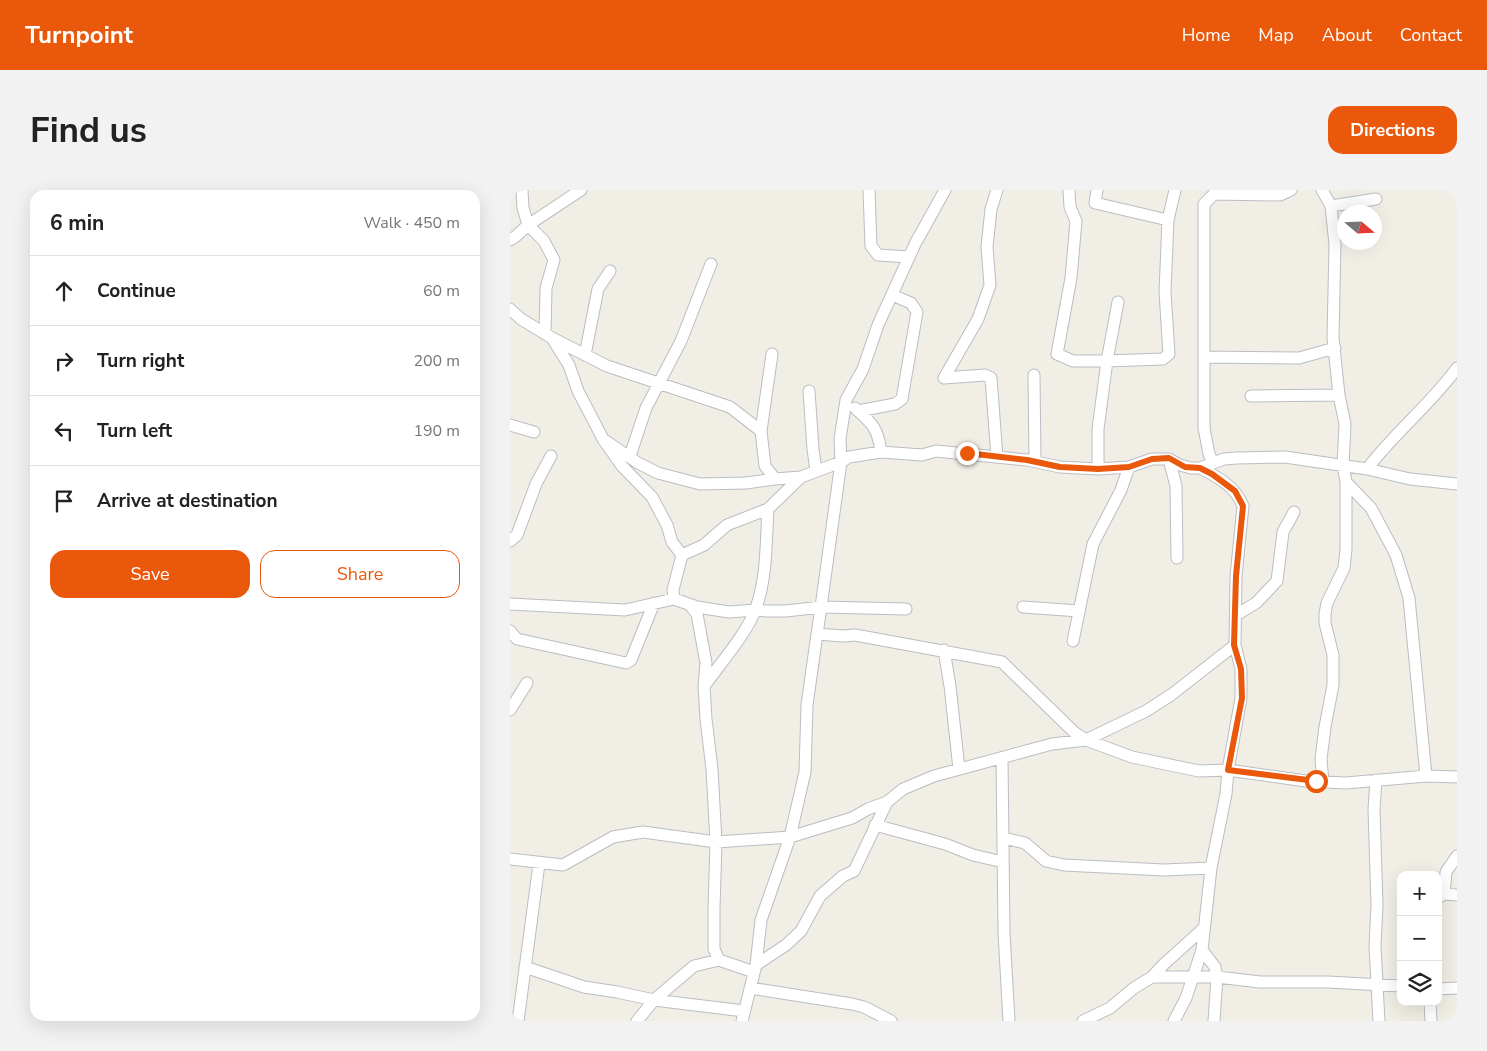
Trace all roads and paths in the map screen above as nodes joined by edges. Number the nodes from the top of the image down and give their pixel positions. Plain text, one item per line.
1 (522, 190) edge
2 (581, 190) edge
3 (869, 190) edge
4 (944, 190) edge
5 (997, 190) edge
6 (1069, 190) edge
7 (1097, 190) edge
8 (1175, 190) edge
9 (1291, 190) edge
10 (1322, 190) edge
11 (1376, 199) dead end
12 (1331, 206) junction
13 (1168, 220) junction
14 (528, 225) junction
15 (510, 240) edge
16 (909, 257) junction
17 (711, 264) dead end
18 (610, 271) dead end
19 (892, 295) junction
20 (1118, 302) dead end
21 (510, 309) edge
22 (548, 336) junction
23 (1335, 348) junction
24 (772, 354) dead end
25 (585, 355) junction
26 (1204, 357) junction
27 (1107, 361) junction
28 (1457, 368) edge
29 (1034, 374) dead end
30 (659, 384) junction
31 (809, 391) dead end
32 (1339, 395) junction
33 (1252, 396) dead end
34 (846, 400) junction
35 (858, 412) junction
36 (510, 425) edge
37 (761, 431) junction
38 (534, 432) dead end
39 (603, 439) junction
40 (881, 452) junction
41 (551, 456) dead end
42 (630, 456) junction
43 (997, 457) junction
44 (1169, 458) junction
45 (1036, 461) junction
46 (841, 462) junction
47 (1213, 463) junction
48 (1343, 466) junction
49 (1129, 467) junction
50 (1200, 468) junction
51 (1098, 469) junction
52 (1367, 469) junction
53 (816, 471) junction
54 (801, 477) junction
55 (775, 479) junction
56 (1346, 482) junction
57 (1457, 484) edge
58 (768, 509) junction
59 (1294, 512) dead end
60 (510, 540) edge
61 (682, 555) junction
62 (1177, 558) dead end
63 (674, 598) junction
64 (654, 603) junction
65 (510, 604) edge
66 (689, 604) junction
67 (821, 607) junction
68 (1024, 607) dead end
69 (906, 609) dead end
70 (756, 610) junction
71 (1079, 611) junction
72 (1236, 615) junction
73 (510, 630) edge
74 (817, 634) junction
75 (1073, 641) dead end
76 (1234, 645) junction
77 (944, 650) junction
78 (527, 682) dead end
79 (704, 686) junction
80 (510, 710) edge
81 (1086, 740) junction
82 (1002, 758) junction
83 (959, 769) junction
84 (1228, 770) junction
85 (1426, 776) junction
86 (1457, 776) edge
87 (1376, 780) junction
88 (1322, 782) junction
89 (887, 802) junction
90 (875, 825) junction
91 (790, 837) junction
92 (1004, 838) junction
93 (716, 842) junction
94 (1457, 856) edge
95 (510, 859) edge
96 (1003, 862) junction
97 (539, 864) junction
98 (1211, 868) junction
99 (1442, 891) edge
100 (1457, 895) edge
101 (1442, 896) edge
102 (1204, 928) junction
103 (1202, 950) junction
104 (719, 960) junction
105 (525, 967) junction
106 (755, 968) junction
107 (1152, 977) junction
108 (1217, 977) junction
109 (1194, 978) junction
110 (1377, 984) junction
111 (1397, 986) edge
112 (750, 988) junction
113 (1457, 988) edge
114 (1442, 989) edge
115 (654, 1000) junction
116 (1430, 1006) edge
117 (743, 1016) edge
118 (518, 1021) edge
119 (637, 1021) edge
120 (891, 1021) edge
121 (1009, 1021) edge
122 (1083, 1021) edge
123 (1174, 1021) edge
124 (1214, 1021) edge
125 (1379, 1021) edge
126 (1431, 1021) edge

1 - 14 street
2 - 14 street
3 - 16 street
4 - 16 street
5 - 43 street
6 - 27 street
7 - 13 street
8 - 13 street
9 - 26 street
10 - 12 street
11 - 12 street
12 - 23 street
13 - 27 street
14 - 15 street
14 - 22 street
16 - 19 street
17 - 30 street
18 - 25 street
19 - 34 street
19 - 35 street
20 - 27 street
21 - 22 street
22 - 25 street
22 - 39 street
23 - 26 street
23 - 32 street
24 - 37 street
25 - 30 street
26 - 47 street
27 - 51 street
28 - 52 street
29 - 45 street
30 - 37 street
30 - 42 street
31 - 53 street
32 - 33 street
32 - 48 street
34 - 35 street
34 - 46 street
35 - 40 street
36 - 38 street
37 - 55 street
39 - 42 street
39 - 61 street
40 - 43 street
40 - 46 street
41 - 60 street
42 - 55 street
43 - 45 street
44 - 49 street
44 - 50 street
44 - 62 street
45 - 51 street
46 - 53 street
46 - 67 street
47 - 48 street
47 - 50 street
48 - 52 street
48 - 56 street
49 - 51 street
49 - 71 street
50 - 72 street
52 - 57 street
53 - 54 street
54 - 55 street
54 - 58 street
56 - 85 street
56 - 88 street
58 - 61 street
58 - 70 street
59 - 72 street
61 - 63 street
63 - 64 street
63 - 66 street
64 - 65 street
64 - 73 street
66 - 70 street
66 - 79 street
67 - 69 street
67 - 70 street
67 - 74 street
68 - 71 street
70 - 79 street
71 - 75 street
72 - 76 street
74 - 77 street
74 - 91 street
76 - 81 street
76 - 84 street
77 - 81 street
77 - 83 street
78 - 80 street
79 - 93 street
81 - 82 street
81 - 84 street
82 - 83 street
82 - 92 street
83 - 89 street
84 - 88 street
84 - 98 street
85 - 86 street
85 - 87 street
87 - 88 street
87 - 110 street
89 - 90 street
89 - 91 street
90 - 96 street
90 - 106 street
91 - 93 street
91 - 106 street
92 - 96 street
92 - 98 street
93 - 97 street
93 - 104 street
94 - 99 street
95 - 97 street
96 - 121 street
97 - 105 street
98 - 102 street
100 - 101 street
102 - 103 street
102 - 107 street
103 - 108 street
103 - 109 street
104 - 106 street
104 - 115 street
105 - 115 street
105 - 118 street
106 - 112 street
107 - 109 street
107 - 122 street
108 - 109 street
108 - 110 street
108 - 124 street
109 - 123 street
110 - 111 street
110 - 125 street
112 - 117 street
112 - 120 street
113 - 114 street
115 - 117 street
115 - 119 street
116 - 126 street

